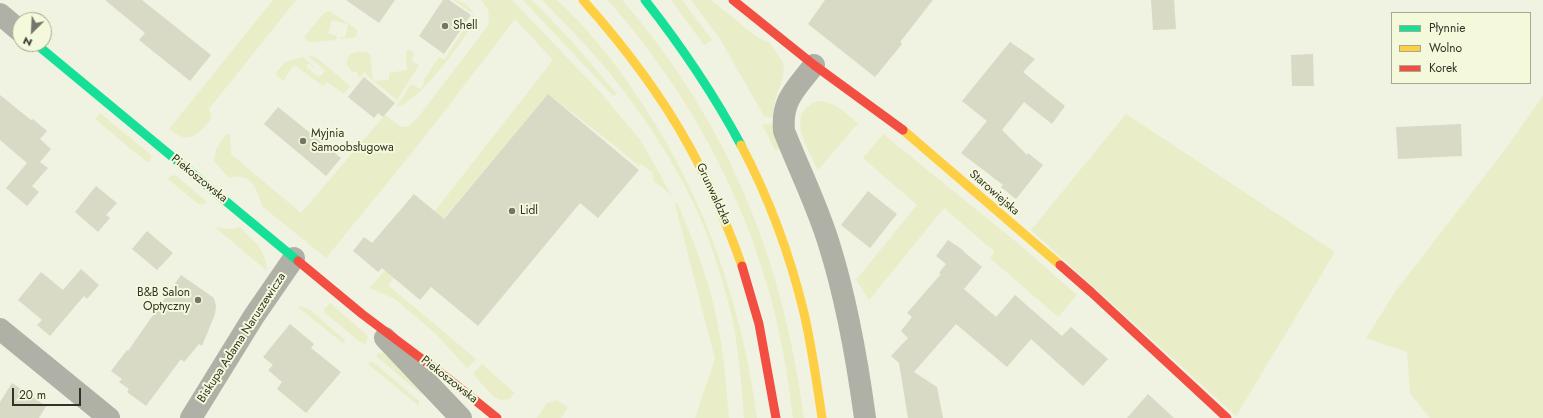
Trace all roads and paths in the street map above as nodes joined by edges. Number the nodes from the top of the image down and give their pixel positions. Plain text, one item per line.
1 (583, 0) edge
2 (645, 0) edge
3 (733, 0) edge
4 (0, 14) edge
5 (12, 24) edge
6 (46, 52) edge
7 (814, 65) junction
8 (294, 258) junction
9 (362, 314) junction
10 (0, 329) edge
11 (110, 418) edge
12 (191, 418) edge
13 (461, 418) edge
14 (497, 418) edge
15 (776, 418) edge
16 (822, 418) edge
17 (865, 418) edge
18 (1227, 418) edge

1 - 15 street, Grunwaldzka
2 - 16 street
3 - 7 street, Starowiejska
4 - 5 street
6 - 8 street, Piekoszowska
7 - 17 street
7 - 18 street, Starowiejska
8 - 9 street, Piekoszowska
8 - 12 street, Biskupa Adama Naruszewicza
9 - 13 street, Piekoszowska
9 - 14 street, Piekoszowska
10 - 11 street

